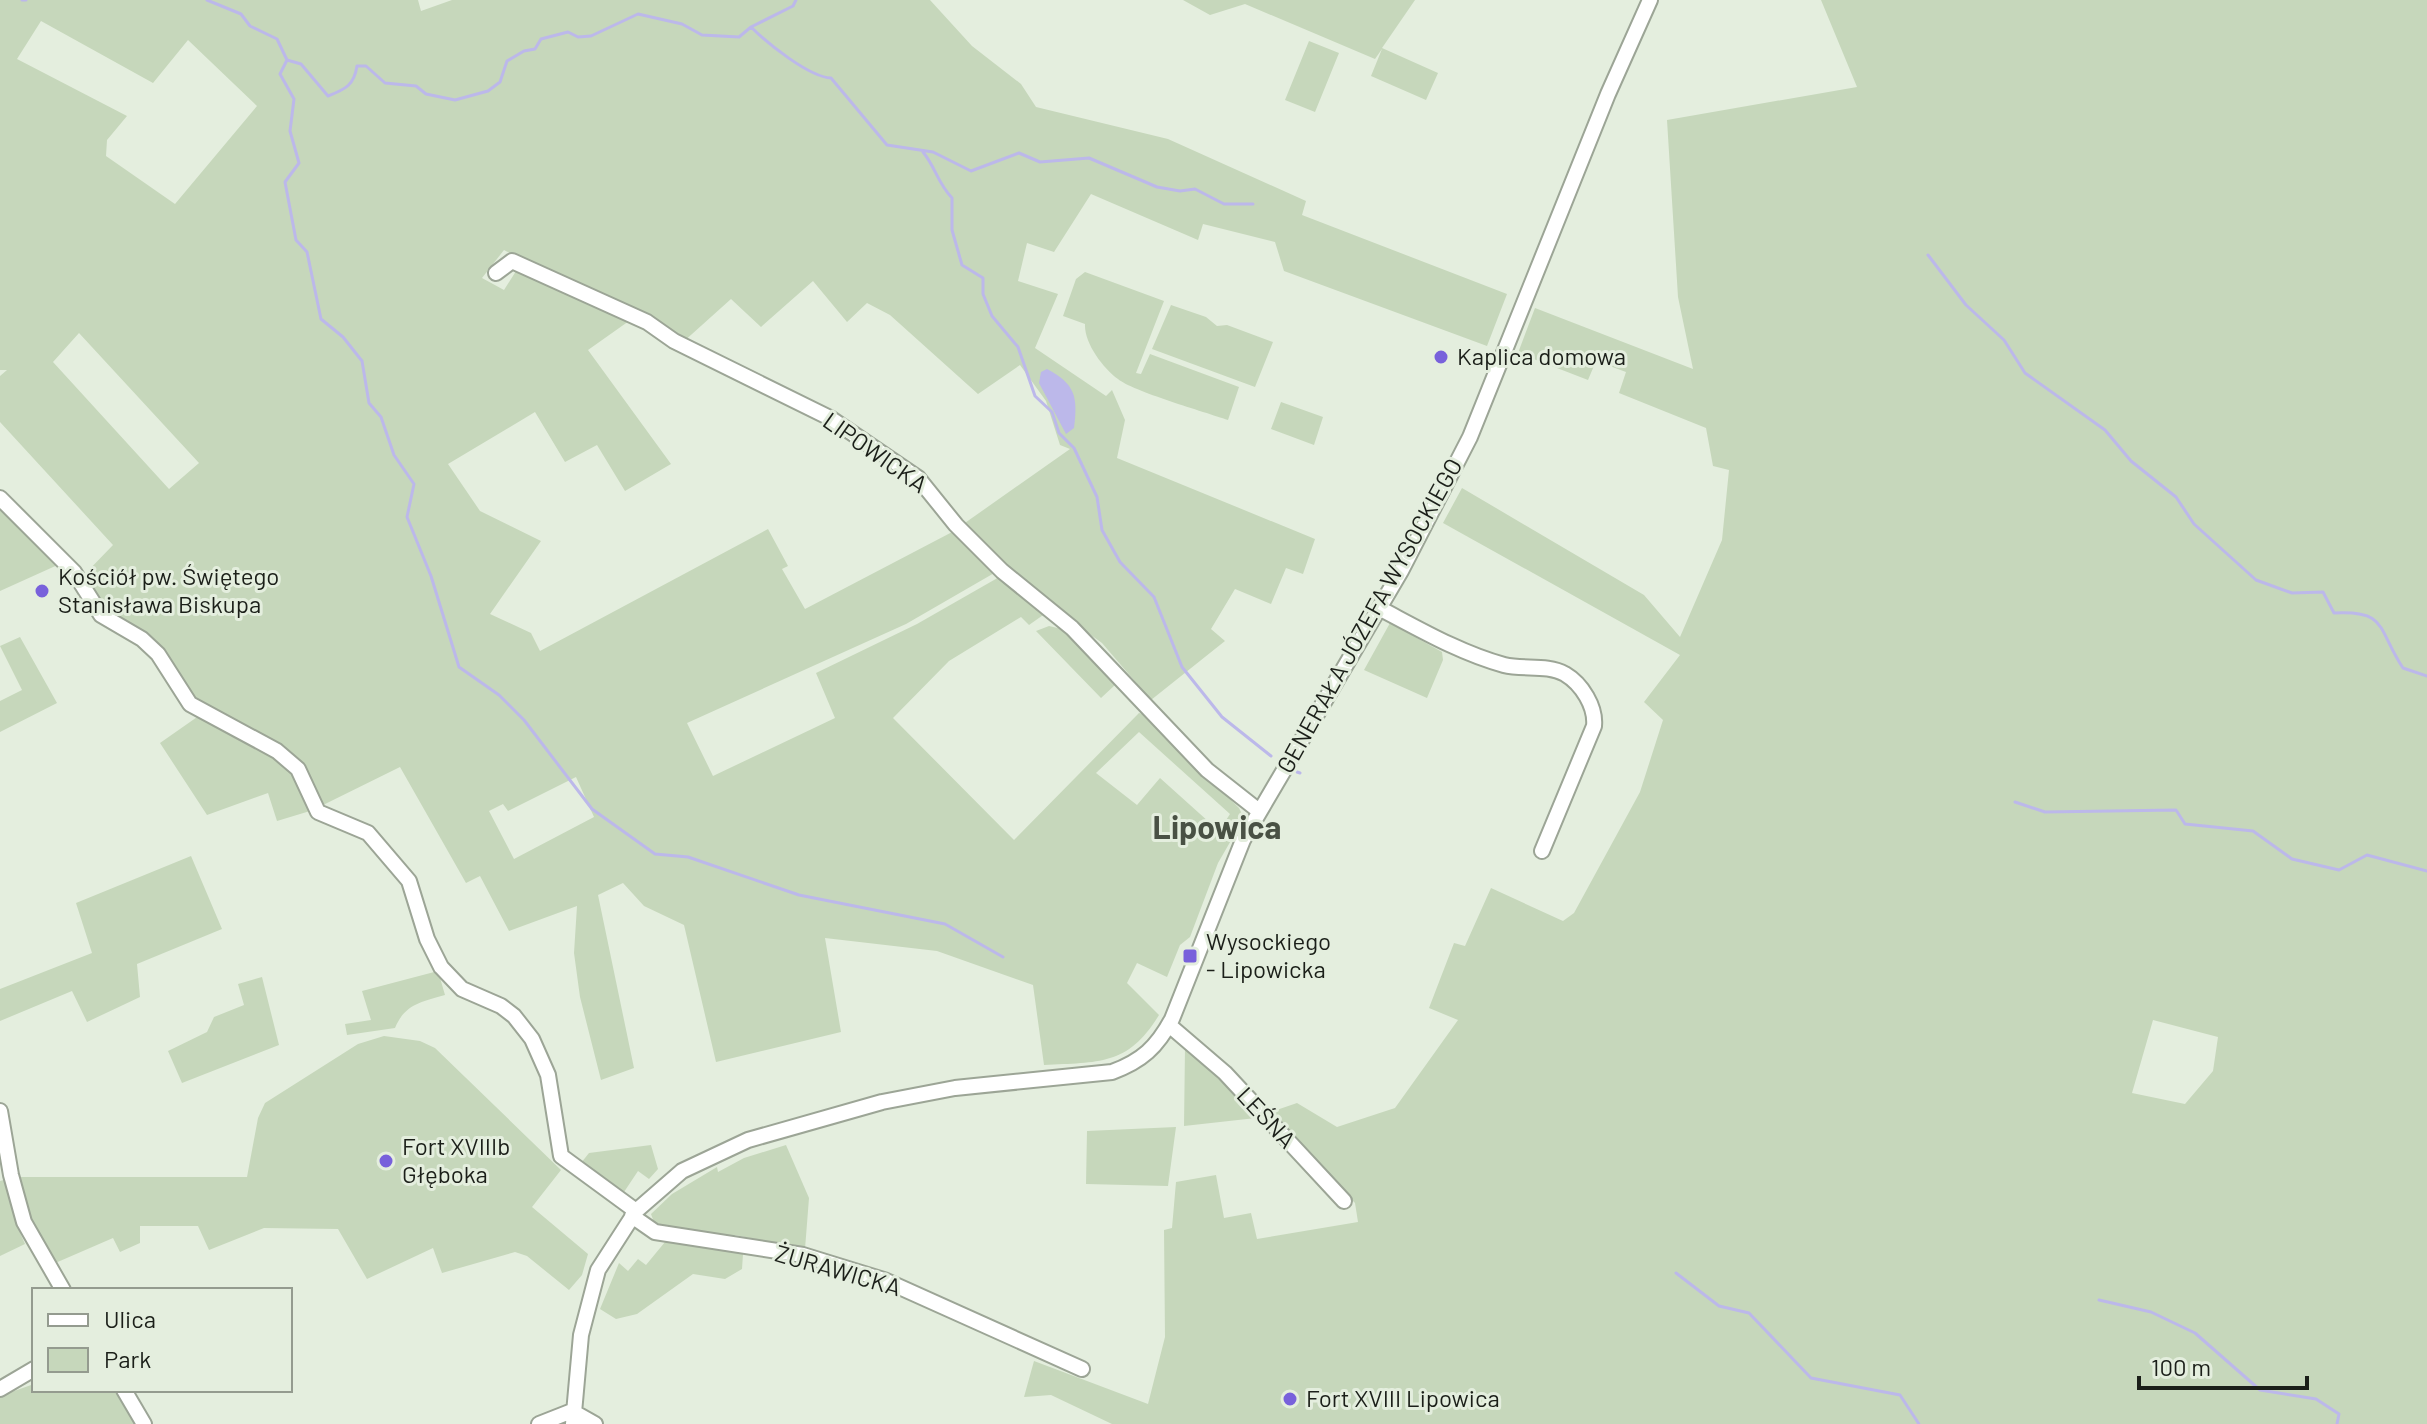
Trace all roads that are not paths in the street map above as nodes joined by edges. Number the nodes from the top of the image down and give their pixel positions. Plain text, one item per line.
1 (1650, 0) edge
2 (496, 273) dead end
3 (0, 498) edge
4 (1379, 608) junction
5 (1259, 811) junction
6 (1542, 851) dead end
7 (1169, 1025) junction
8 (0, 1111) edge
9 (1344, 1201) dead end
10 (634, 1214) junction
11 (62, 1288) edge
12 (1082, 1369) dead end
13 (32, 1370) edge
14 (0, 1389) edge
15 (125, 1392) edge
16 (573, 1418) edge
17 (144, 1424) edge
18 (539, 1424) edge
19 (595, 1424) edge

1 - 4 street, GENERAŁA JÓZEFA WYSOCKIEGO
2 - 5 street, LIPOWICKA
3 - 10 street, ŻURAWICKA
4 - 5 street, GENERAŁA JÓZEFA WYSOCKIEGO
4 - 6 street
5 - 7 street, GENERAŁA JÓZEFA WYSOCKIEGO
7 - 9 street, LEŚNA
7 - 10 street, GENERAŁA JÓZEFA WYSOCKIEGO
8 - 11 street
10 - 12 street, ŻURAWICKA
10 - 16 street, GENERAŁA JÓZEFA WYSOCKIEGO
13 - 14 street
15 - 17 street
16 - 18 street
16 - 19 street

